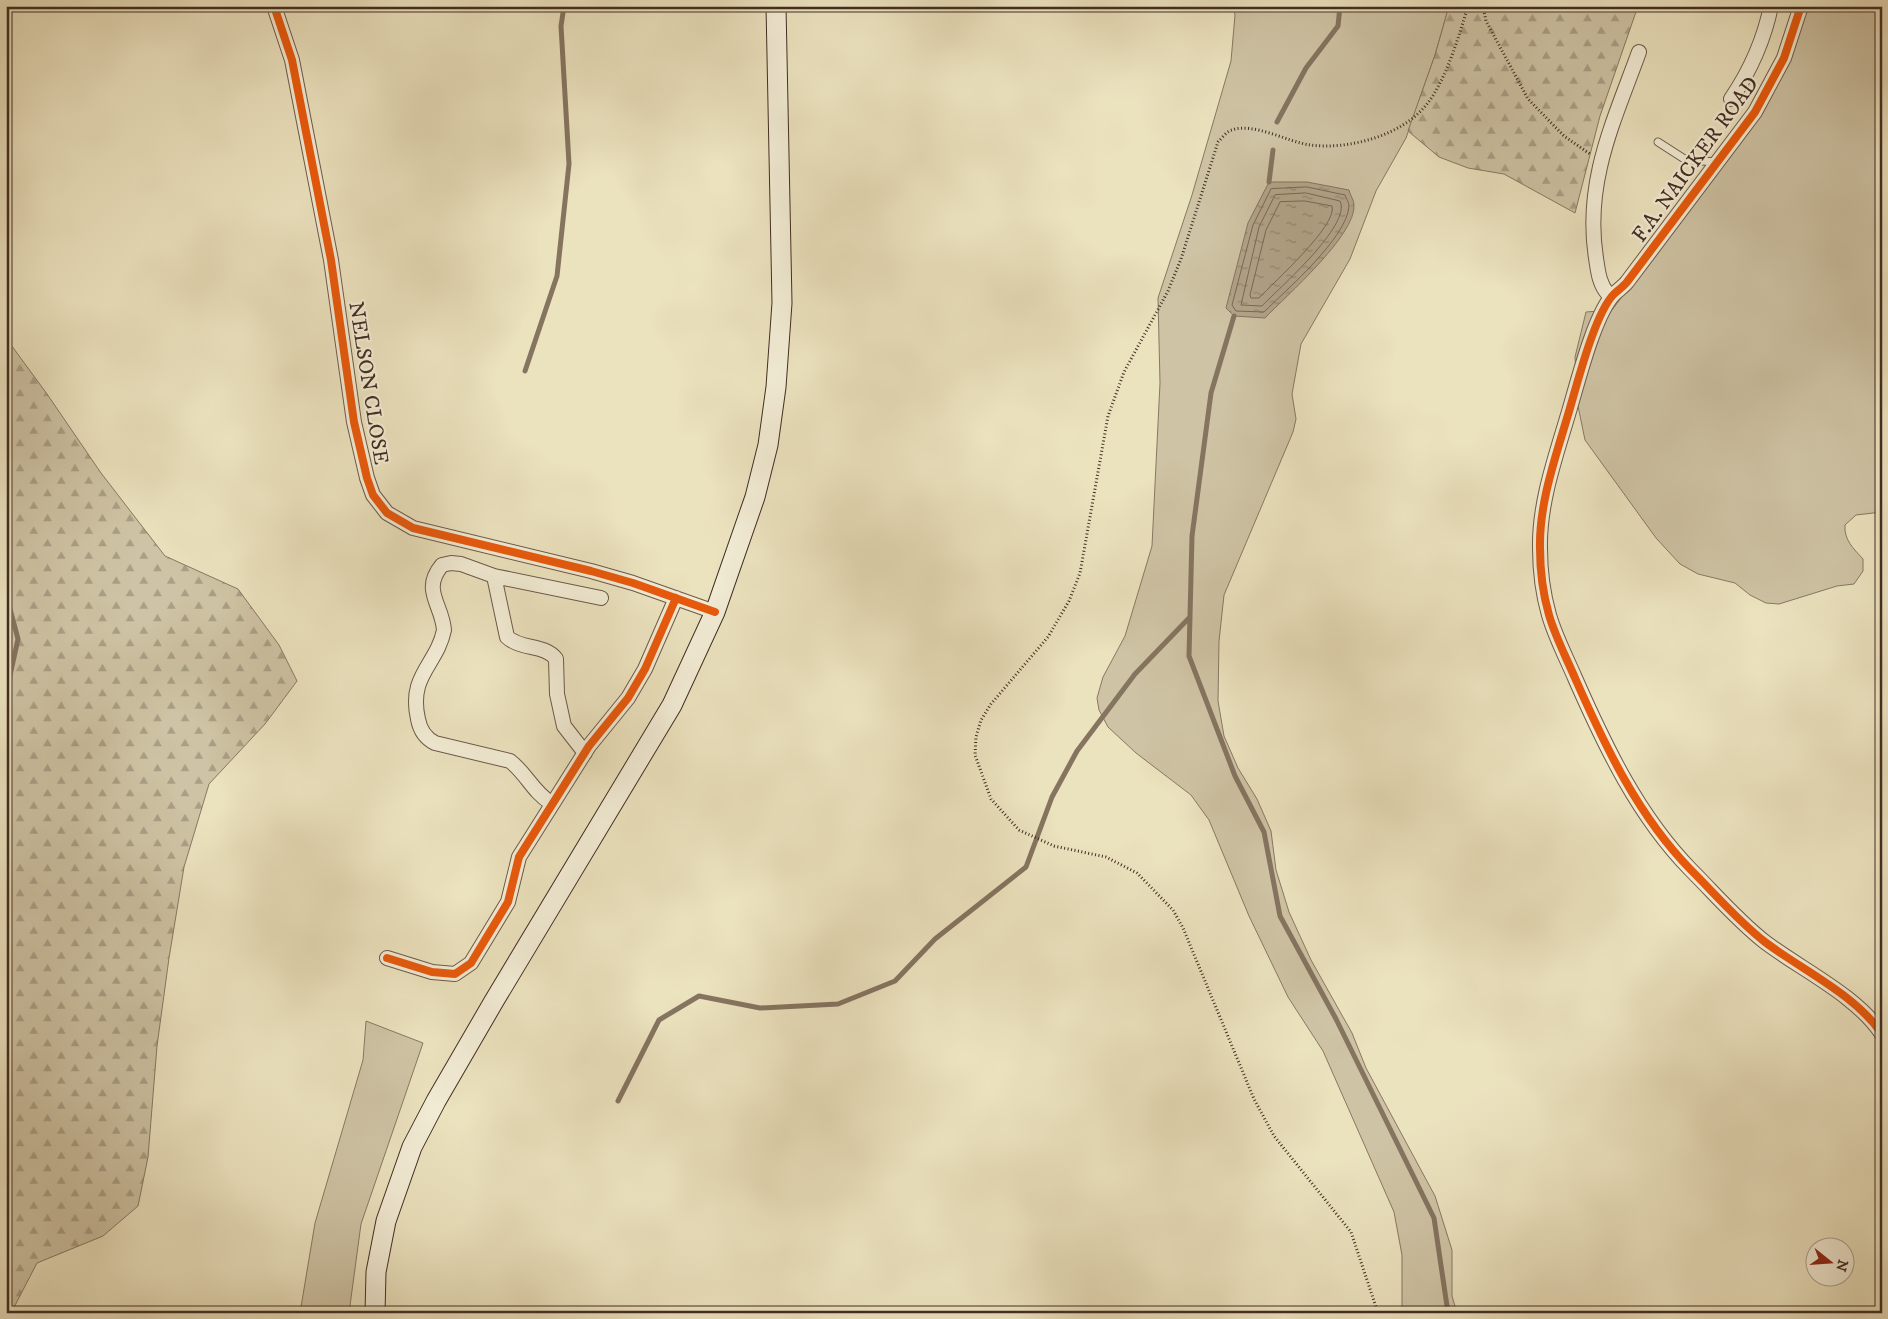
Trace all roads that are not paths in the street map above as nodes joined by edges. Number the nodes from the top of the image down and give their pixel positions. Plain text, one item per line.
1 (274, 6) edge
2 (776, 6) edge
3 (1772, 6) edge
4 (1801, 6) edge
5 (1639, 52) dead end
6 (1731, 99) dead end
7 (1658, 142) dead end
8 (1719, 162) junction
9 (1614, 294) junction
10 (494, 576) junction
11 (601, 598) dead end
12 (676, 598) junction
13 (715, 612) junction
14 (585, 753) junction
15 (551, 803) junction
16 (387, 958) dead end
17 (1882, 1034) edge
18 (375, 1313) edge

1 - 12 street, NELSON CLOSE
2 - 13 main road
3 - 6 street
4 - 8 street, F.A. NAICKER ROAD
5 - 9 street
7 - 8 lane
8 - 9 street, F.A. NAICKER ROAD
9 - 17 street, F.A. NAICKER ROAD
10 - 11 street
10 - 14 street
10 - 15 street
12 - 13 street, NELSON CLOSE
12 - 14 street
13 - 18 main road
14 - 15 street
15 - 16 street

